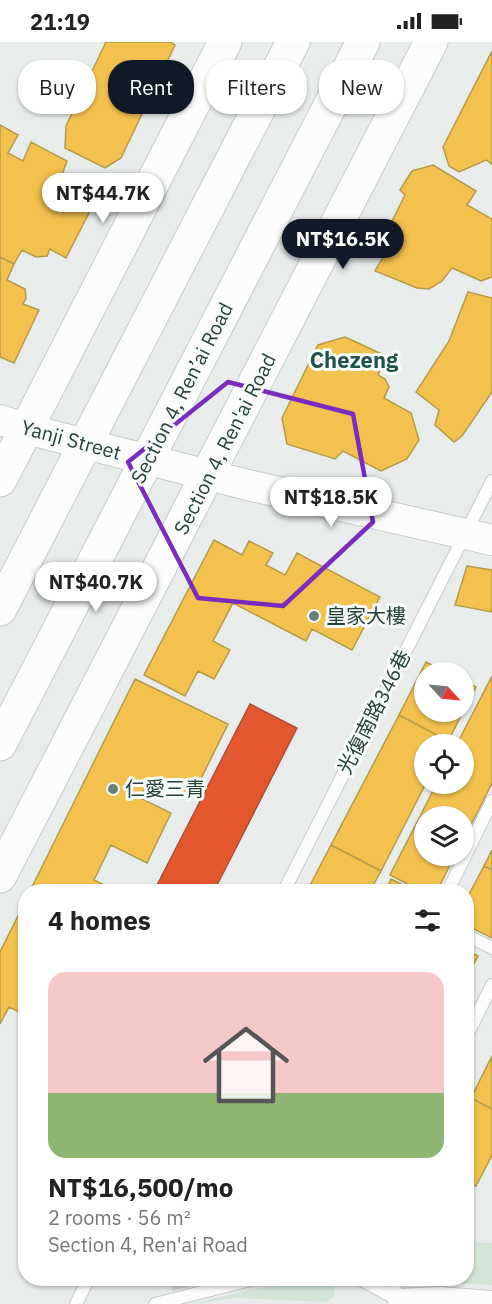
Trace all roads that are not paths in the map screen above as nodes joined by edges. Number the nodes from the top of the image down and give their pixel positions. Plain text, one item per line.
1 (225, 42) edge
2 (293, 42) edge
3 (363, 42) edge
4 (431, 42) edge
5 (13, 424) edge
6 (83, 444) junction
7 (148, 460) junction
8 (209, 475) junction
9 (0, 480) edge
10 (492, 481) edge
11 (478, 536) edge
12 (0, 609) edge
13 (0, 744) edge
14 (492, 801) edge
15 (0, 876) edge
16 (288, 884) edge
17 (451, 884) edge
18 (474, 939) edge
19 (492, 948) edge
20 (492, 985) edge
21 (474, 1020) edge
22 (85, 1286) edge
23 (226, 1286) edge
24 (369, 1286) edge
25 (391, 1286) edge
26 (392, 1302) edge
27 (492, 1303) edge
28 (76, 1304) edge
29 (155, 1304) edge

1 - 5 main road
2 - 6 main road
3 - 7 main road, Section 4, Ren’ai Road
4 - 8 main road, Section 4, Ren'ai Road
5 - 6 street, Yanji Street
5 - 9 main road
6 - 7 street, Yanji Street
6 - 12 main road
7 - 8 street, Yanji Street
7 - 13 main road, Section 4, Ren’ai Road
8 - 11 street, Yanji Street
8 - 15 main road, Section 4, Ren'ai Road
10 - 11 lane, 光復南路346巷
11 - 16 lane, 光復南路346巷
14 - 17 lane
18 - 19 lane
20 - 21 lane
22 - 28 lane
23 - 29 lane
24 - 26 lane
25 - 26 lane
26 - 27 street

